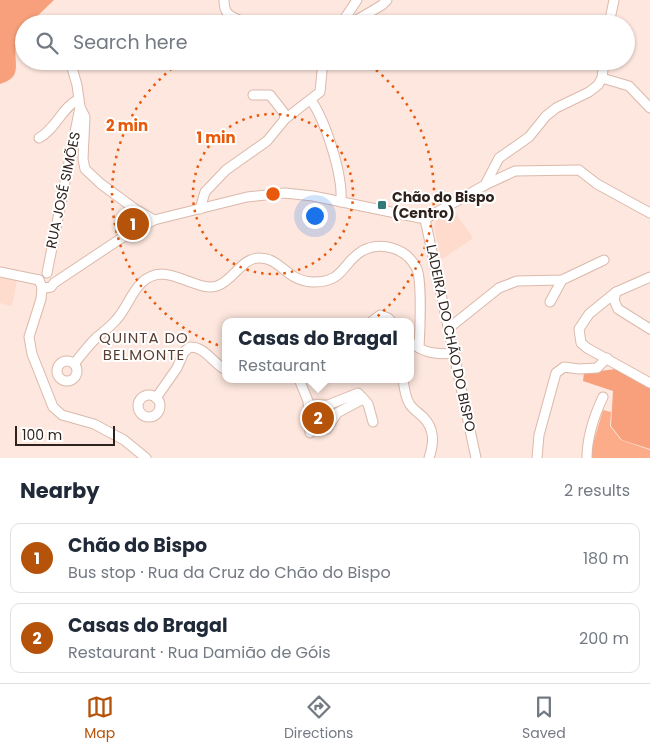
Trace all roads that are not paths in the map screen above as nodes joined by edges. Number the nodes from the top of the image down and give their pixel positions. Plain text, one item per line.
1 (224, 0) edge
2 (357, 0) edge
3 (614, 0) edge
4 (386, 1) edge
5 (229, 15) edge
6 (347, 15) edge
7 (364, 15) edge
8 (612, 15) edge
9 (73, 70) edge
10 (322, 70) edge
11 (603, 70) edge
12 (602, 78) junction
13 (253, 94) dead end
14 (311, 100) junction
15 (80, 103) junction
16 (650, 108) edge
17 (285, 119) junction
18 (39, 138) dead end
19 (485, 185) junction
20 (341, 202) junction
21 (200, 209) junction
22 (650, 213) edge
23 (425, 218) junction
24 (154, 220) junction
25 (604, 260) dead end
26 (0, 272) edge
27 (650, 277) edge
28 (562, 280) junction
29 (47, 281) junction
30 (616, 292) junction
31 (550, 302) dead end
32 (449, 328) junction
33 (650, 329) edge
34 (414, 345) edge
35 (419, 348) junction
36 (454, 353) junction
37 (607, 358) junction
38 (74, 364) dead end
39 (222, 368) edge
40 (301, 383) edge
41 (403, 383) edge
42 (650, 383) edge
43 (362, 397) junction
44 (603, 397) dead end
45 (156, 398) dead end
46 (309, 405) junction
47 (373, 422) dead end
48 (327, 429) dead end
49 (310, 433) dead end
50 (146, 458) edge
51 (429, 458) edge
52 (476, 458) edge
53 (537, 458) edge
54 (587, 458) edge

1 - 5 street
2 - 6 street
3 - 8 street
4 - 7 street
9 - 15 street
10 - 14 street
11 - 12 street
12 - 16 street
12 - 19 street
13 - 17 street
14 - 17 street
14 - 20 street
15 - 18 street
15 - 24 street
15 - 29 street, RUA JOSÉ SIMÕES
17 - 21 street
19 - 22 street
19 - 23 street
20 - 21 street
20 - 23 street
21 - 24 street
23 - 32 street, LADEIRA DO CHÃO DO BISPO
24 - 29 street
25 - 28 street
26 - 29 street
27 - 30 street
28 - 31 street
28 - 32 street
29 - 50 street
30 - 33 street
30 - 37 street
32 - 36 street, LADEIRA DO CHÃO DO BISPO
34 - 35 street
35 - 36 street
35 - 38 street
36 - 52 street, LADEIRA DO CHÃO DO BISPO
37 - 42 street
37 - 53 street
39 - 45 street
40 - 46 street
41 - 51 street
43 - 46 street
43 - 47 street
43 - 48 street
44 - 54 street
46 - 49 street

